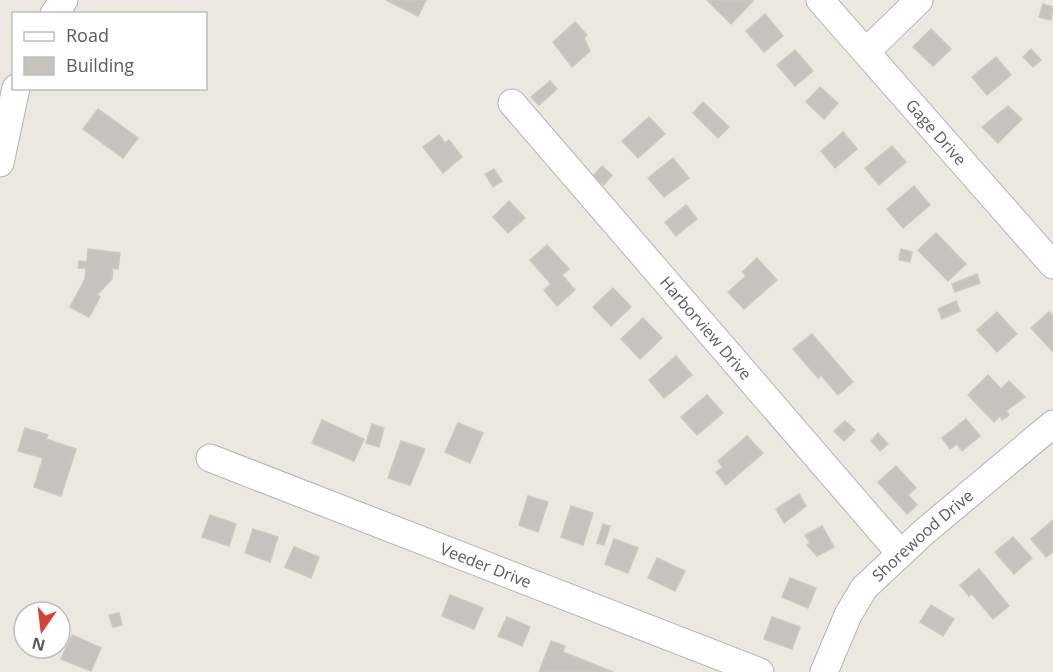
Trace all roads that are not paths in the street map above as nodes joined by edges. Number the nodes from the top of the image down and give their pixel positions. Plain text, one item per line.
1 (820, 0) edge
2 (919, 0) edge
3 (866, 52) junction
4 (16, 90) edge
5 (512, 103) dead end
6 (0, 163) edge
7 (1053, 265) edge
8 (1053, 424) edge
9 (210, 458) dead end
10 (900, 553) junction
11 (760, 672) edge
12 (824, 672) edge

1 - 3 street, Gage Drive
2 - 3 street
3 - 7 street, Gage Drive
4 - 6 street
5 - 10 street, Harborview Drive
8 - 10 street, Shorewood Drive
9 - 11 street, Veeder Drive
10 - 12 street, Shorewood Drive

